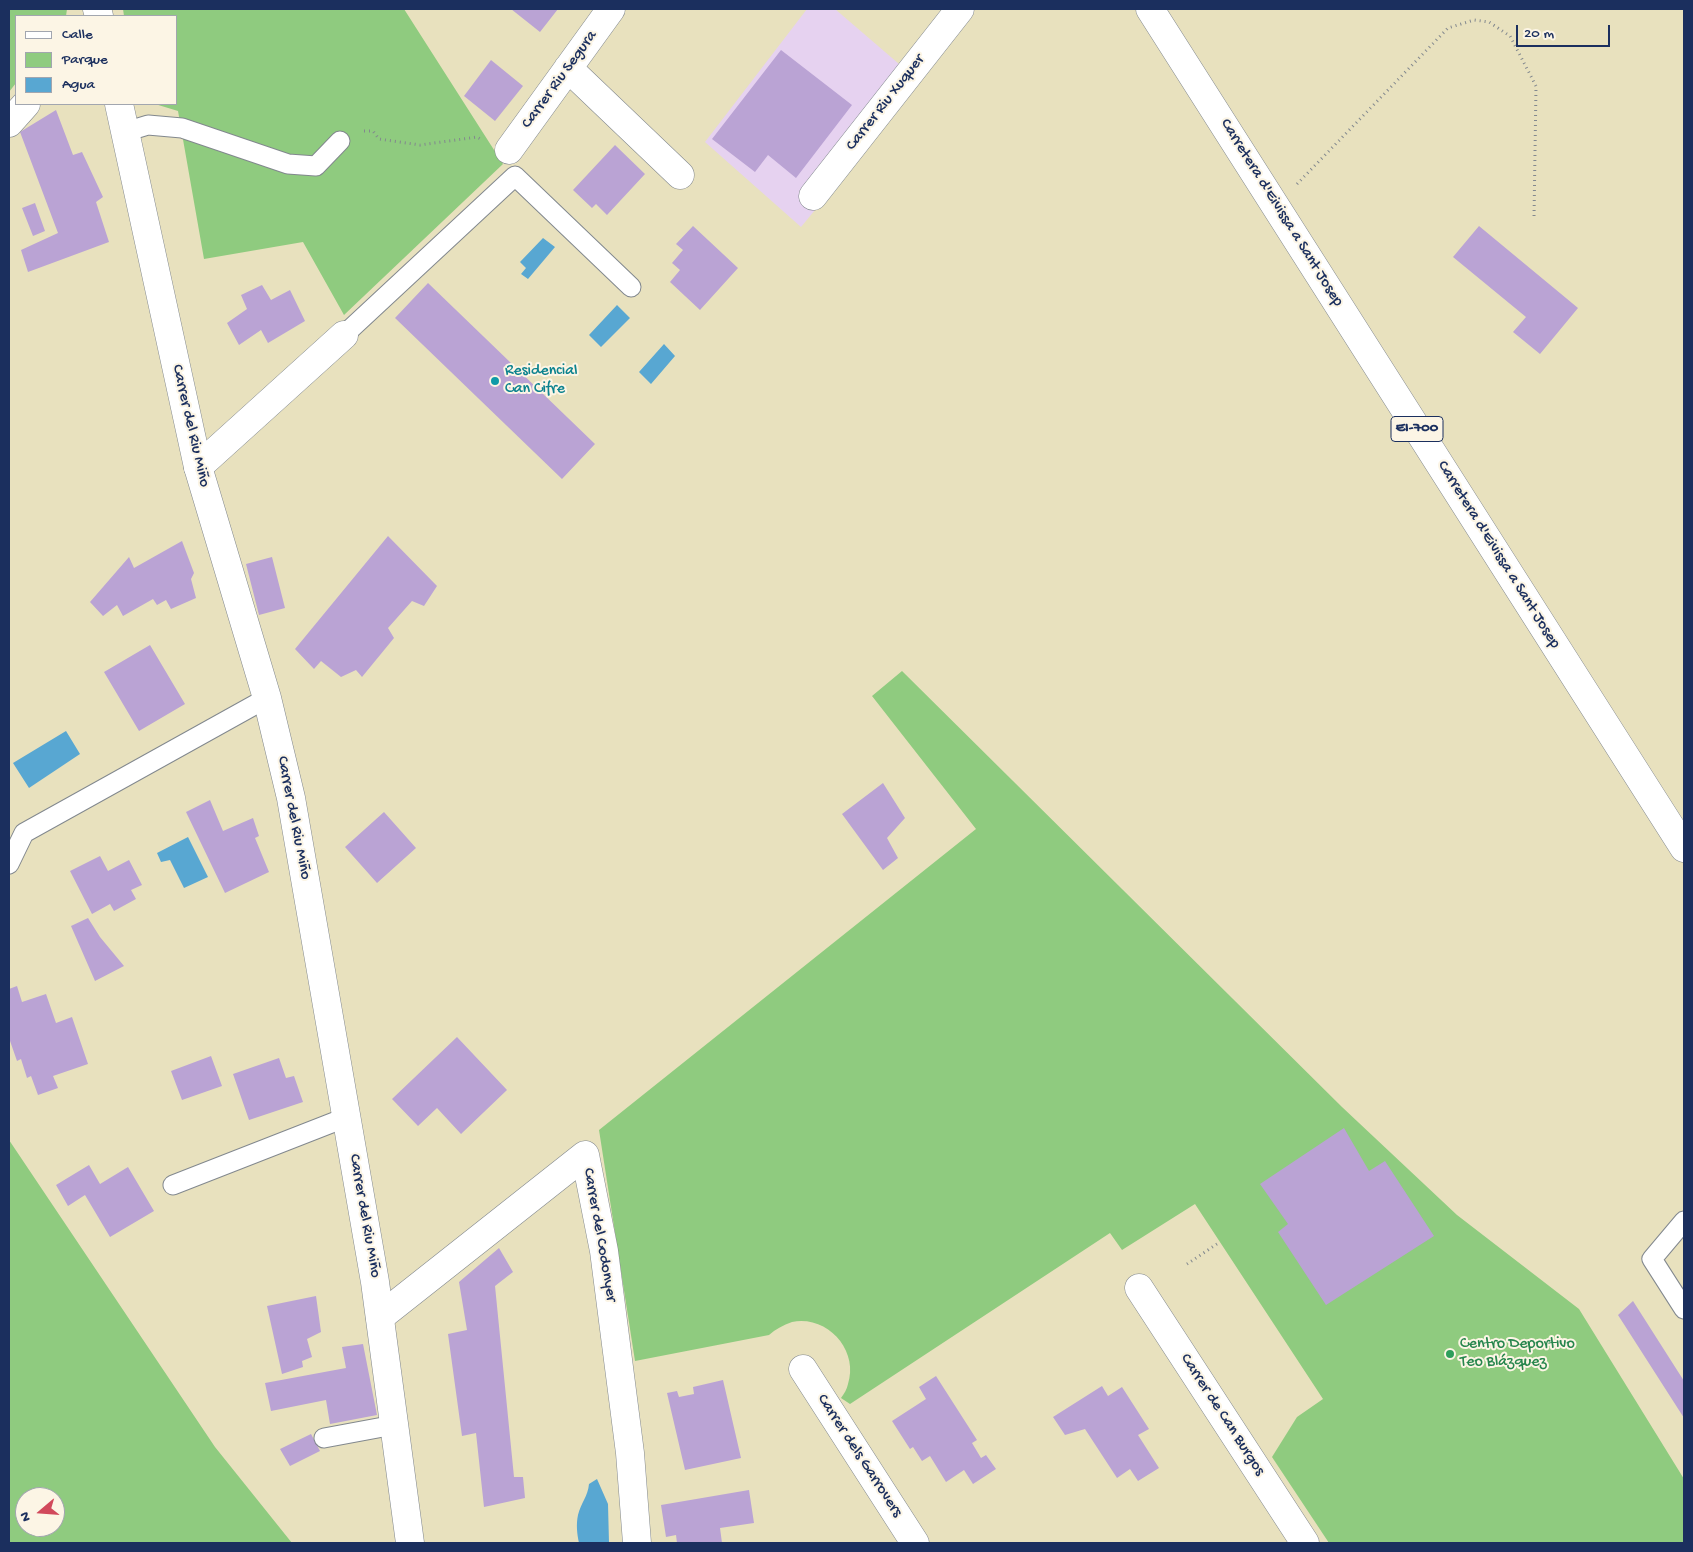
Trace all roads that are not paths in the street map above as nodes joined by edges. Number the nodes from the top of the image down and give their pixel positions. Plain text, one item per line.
1 (611, 9) edge
2 (960, 9) edge
3 (1150, 9) edge
4 (568, 68) junction
5 (25, 105) edge
6 (119, 105) edge
7 (9, 123) edge
8 (125, 132) junction
9 (340, 141) road end
10 (509, 150) road end
11 (680, 175) dead end
12 (812, 196) dead end
13 (631, 287) dead end
14 (344, 335) joint
15 (198, 468) junction
16 (266, 698) junction
17 (1684, 848) edge
18 (9, 864) edge
19 (347, 1117) junction
20 (173, 1185) dead end
21 (1684, 1221) edge
22 (1139, 1288) dead end
23 (1684, 1309) edge
24 (380, 1317) junction
25 (803, 1369) dead end
26 (394, 1425) junction
27 (324, 1438) dead end
28 (410, 1543) edge
29 (637, 1543) edge
30 (915, 1543) edge
31 (1305, 1543) edge

1 - 4 street, Carrer Riu Segura
2 - 12 street, Carrer Riu Xuquer
3 - 17 street, Carretera d'Eivissa a Sant Josep / EI-700
4 - 10 street, Carrer Riu Segura
4 - 11 street
5 - 7 street
6 - 8 street, Carrer del Riu Miño
8 - 9 lane
8 - 15 street, Carrer del Riu Miño
13 - 14 lane
14 - 15 street
15 - 16 street, Carrer del Riu Miño
16 - 18 lane
16 - 19 street, Carrer del Riu Miño
19 - 20 lane
19 - 24 street, Carrer del Riu Miño
21 - 23 lane
22 - 31 street, Carrer de Can Burgos
24 - 26 street, Carrer del Riu Miño
24 - 29 street, Carrer del Codonyer
25 - 30 street, Carrer dels Garrovers
26 - 27 lane
26 - 28 street, Carrer del Riu Miño

